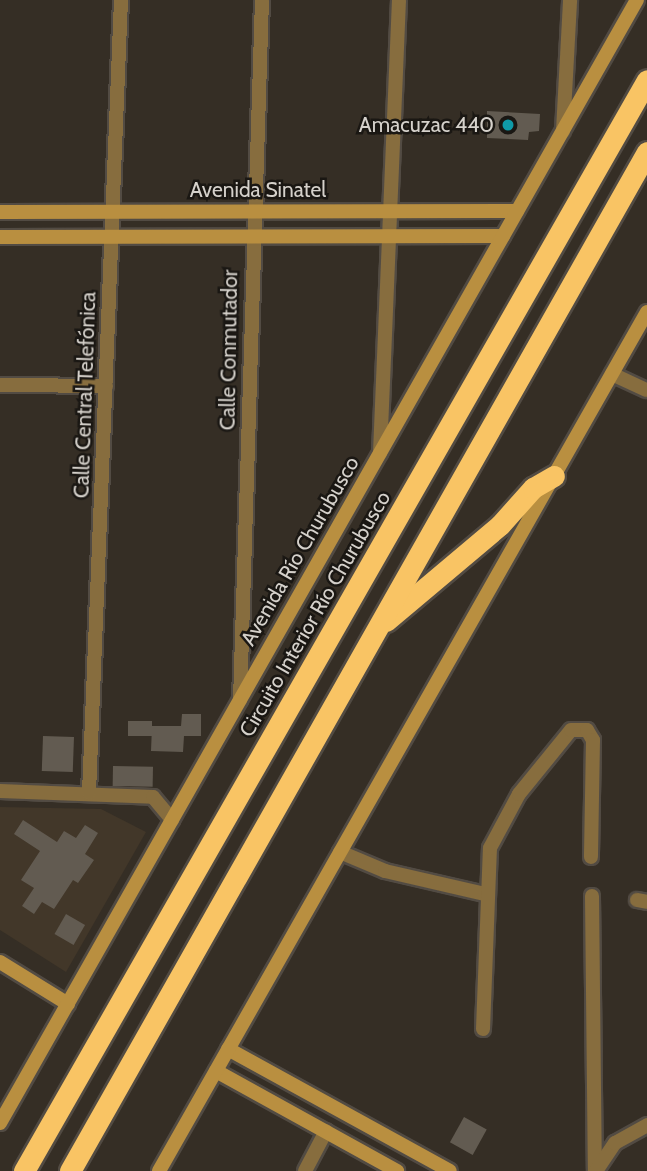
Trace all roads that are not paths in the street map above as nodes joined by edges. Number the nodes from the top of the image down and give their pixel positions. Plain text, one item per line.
1 (121, 0) edge
2 (262, 0) edge
3 (399, 0) edge
4 (570, 0) edge
5 (637, 0) edge
6 (647, 80) edge
7 (563, 131) junction
8 (647, 152) edge
9 (253, 210) junction
10 (114, 211) junction
11 (391, 211) junction
12 (517, 211) junction
13 (0, 212) edge
14 (253, 235) junction
15 (113, 236) junction
16 (390, 236) junction
17 (503, 236) junction
18 (0, 237) edge
19 (647, 312) edge
20 (612, 374) junction
21 (0, 386) edge
22 (106, 386) junction
23 (647, 390) edge
24 (380, 454) junction
25 (554, 476) junction
26 (376, 629) junction
27 (240, 700) junction
28 (0, 791) edge
29 (89, 793) junction
30 (172, 820) junction
31 (340, 852) junction
32 (591, 857) dead end
33 (485, 894) junction
34 (592, 896) dead end
35 (0, 962) edge
36 (68, 1004) junction
37 (483, 1029) dead end
38 (228, 1049) junction
39 (216, 1071) junction
40 (0, 1123) edge
41 (647, 1125) edge
42 (326, 1131) junction
43 (24, 1171) edge
44 (70, 1171) edge
45 (159, 1171) edge
46 (305, 1171) edge
47 (397, 1171) edge
48 (450, 1171) edge
49 (596, 1171) edge

1 - 10 street, Calle Central Telefónica
2 - 9 street, Calle Conmutador
3 - 11 street
4 - 7 street
5 - 7 main road, Avenida Río Churubusco
6 - 43 highway, Circuito Interior Río Churubusco
7 - 12 main road, Avenida Río Churubusco
8 - 26 highway
9 - 10 main road, Avenida Sinatel
9 - 11 main road, Avenida Sinatel
9 - 14 street, Calle Conmutador
10 - 13 main road, Avenida Sinatel
10 - 15 street, Calle Central Telefónica
11 - 12 main road, Avenida Sinatel
11 - 16 street
12 - 17 main road, Avenida Río Churubusco
14 - 15 main road
14 - 16 main road
14 - 27 street, Calle Conmutador
15 - 18 main road
15 - 22 street, Calle Central Telefónica
16 - 17 main road
16 - 24 street
17 - 24 main road, Avenida Río Churubusco
19 - 20 main road
20 - 23 street
20 - 25 main road
21 - 22 street
22 - 29 street, Calle Central Telefónica
24 - 27 main road, Avenida Río Churubusco
25 - 26 highway
25 - 31 main road
26 - 44 highway
27 - 30 main road, Avenida Río Churubusco
28 - 29 street
29 - 30 street
30 - 36 main road, Avenida Río Churubusco
31 - 33 street
31 - 38 main road
32 - 33 street
33 - 37 street
34 - 49 street
35 - 36 main road
36 - 40 main road, Avenida Río Churubusco
38 - 39 main road
38 - 48 main road
39 - 42 main road
39 - 45 main road
41 - 49 street
42 - 46 street
42 - 47 main road

